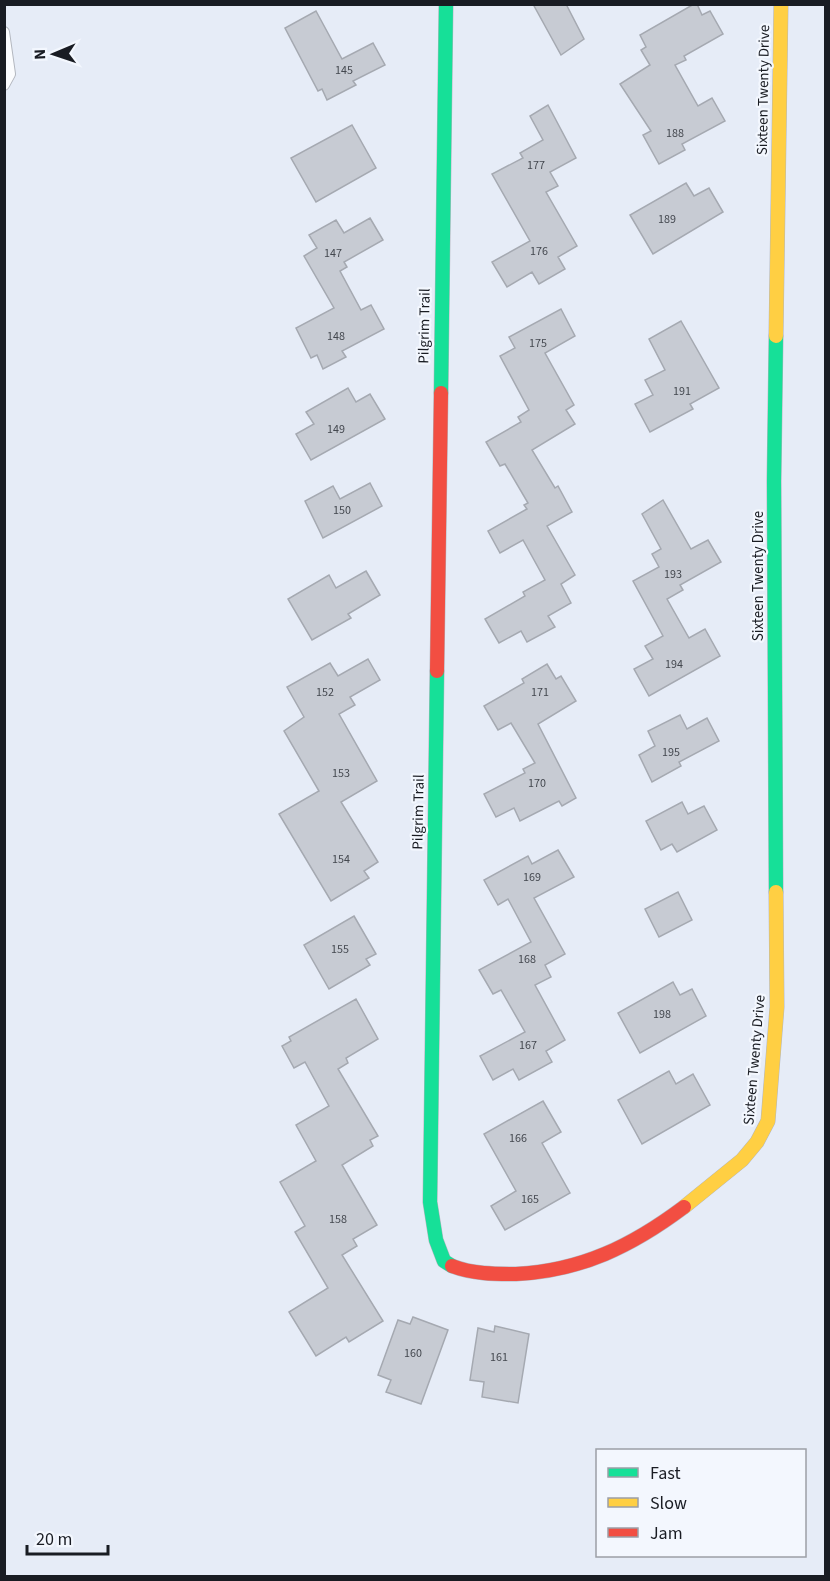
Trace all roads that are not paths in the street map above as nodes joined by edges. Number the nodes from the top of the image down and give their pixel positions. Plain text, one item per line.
1 (446, 4) edge
2 (781, 4) edge
3 (4, 32) edge
4 (4, 85) edge
5 (758, 1144) joint

1 - 5 street, Pilgrim Trail
2 - 5 street, Sixteen Twenty Drive
3 - 4 lane

